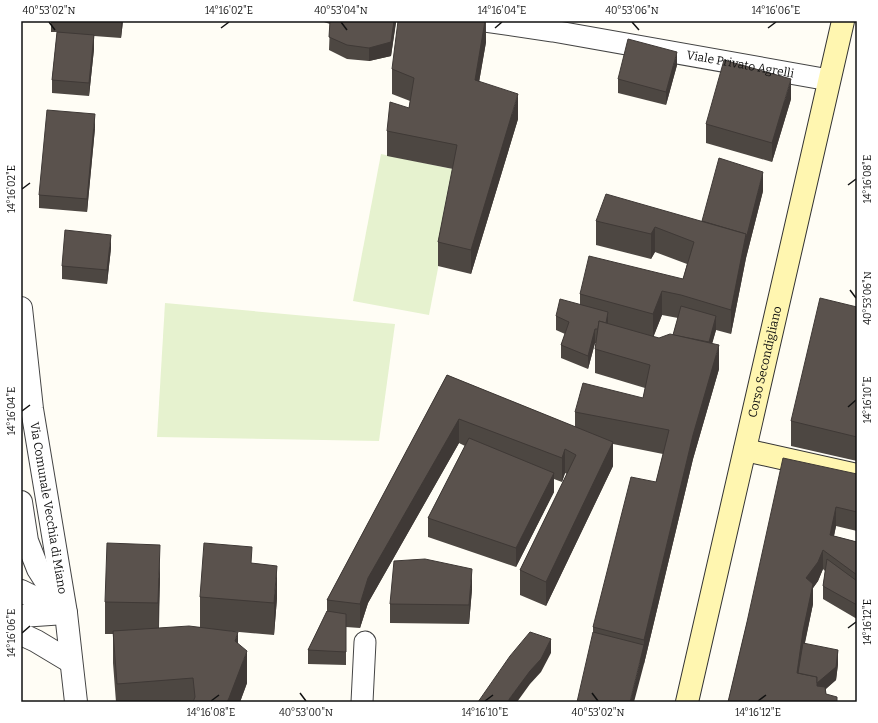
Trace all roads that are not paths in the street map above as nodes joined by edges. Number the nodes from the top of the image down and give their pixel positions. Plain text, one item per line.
1 (485, 21) edge
2 (843, 21) edge
3 (829, 80) junction
4 (21, 308) edge
5 (744, 450) junction
6 (857, 475) edge
7 (21, 502) edge
8 (27, 541) junction
9 (21, 564) edge
10 (21, 591) edge
11 (66, 613) junction
12 (21, 616) edge
13 (21, 634) edge
14 (365, 642) dead end
15 (71, 662) junction
16 (76, 702) edge
17 (362, 702) edge
18 (687, 702) edge

1 - 3 street, Viale Privato Agrelli
2 - 3 main road, Corso Secondigliano
3 - 5 main road, Corso Secondigliano
4 - 11 street, Via Comunale Vecchia di Miano
5 - 6 main road
5 - 18 main road, Corso Secondigliano
7 - 8 street, Via Comunale Vecchia di Miano
8 - 9 street
8 - 11 street, Via Comunale Vecchia di Miano
10 - 11 street
11 - 12 street
11 - 15 street, Via Comunale Vecchia di Miano
13 - 15 street
14 - 17 street
15 - 16 street, Via Comunale Vecchia di Miano

